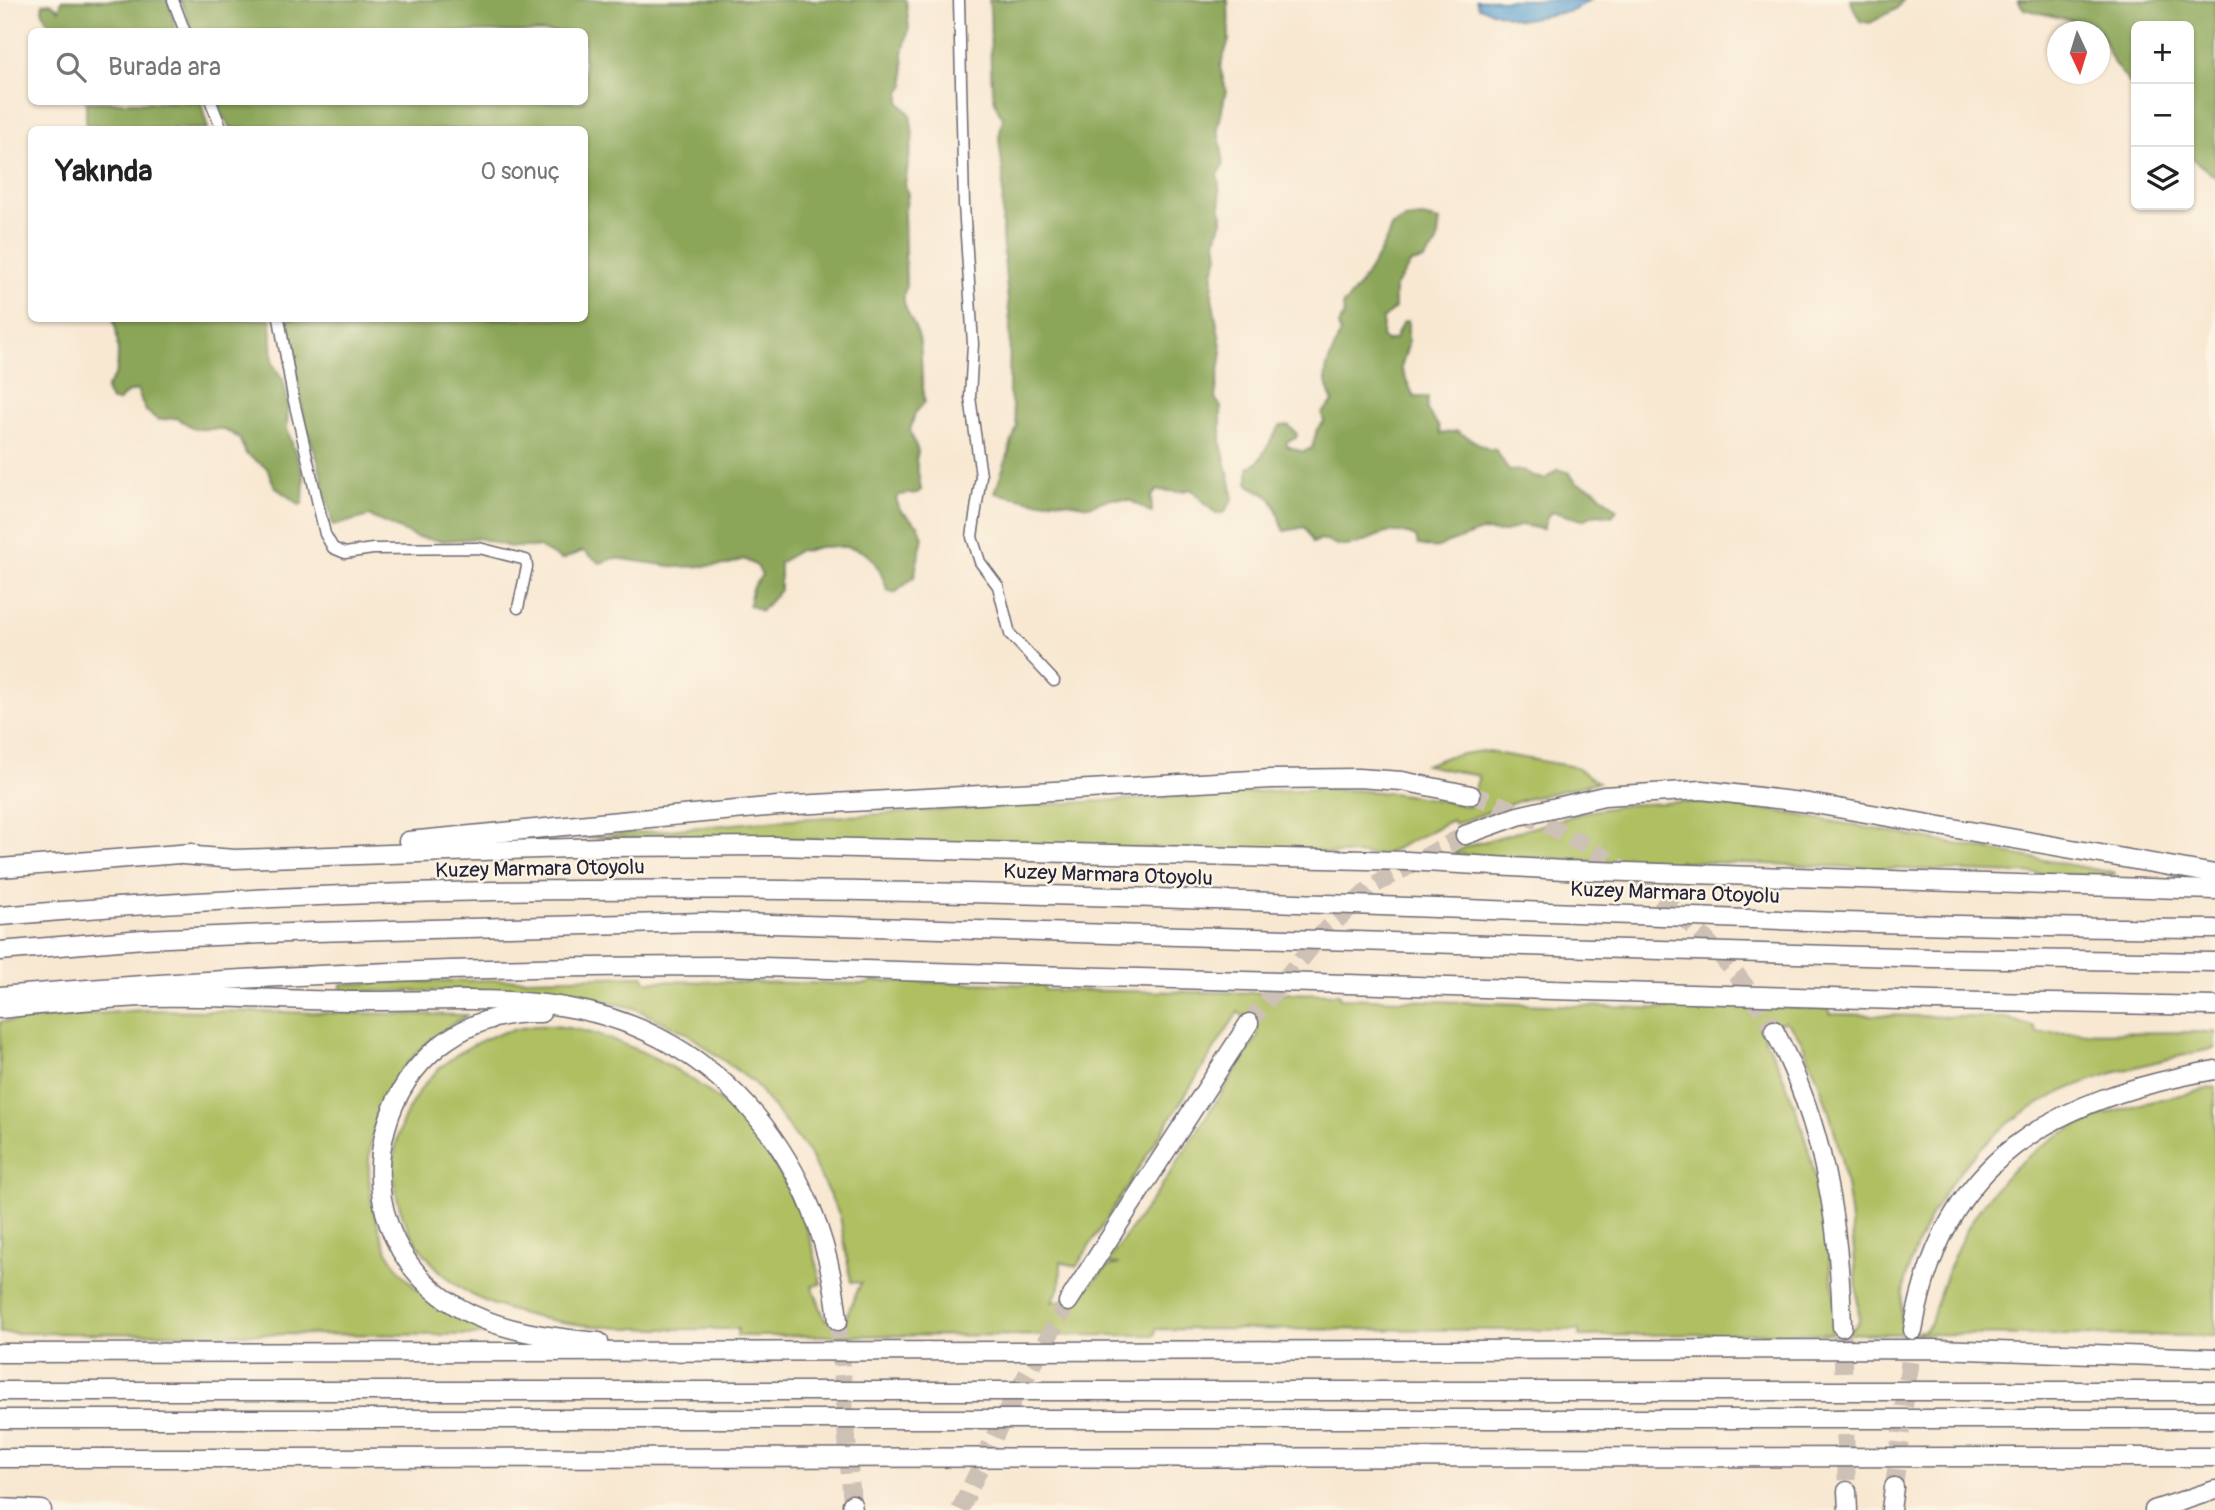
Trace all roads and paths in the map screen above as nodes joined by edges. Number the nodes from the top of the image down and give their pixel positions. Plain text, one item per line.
1 (173, 0) edge
2 (959, 0) edge
3 (184, 28) edge
4 (212, 105) edge
5 (220, 126) edge
6 (280, 322) edge
7 (518, 608) dead end
8 (1054, 681) dead end
9 (1471, 795) tunnel mouth
10 (1465, 835) tunnel mouth
11 (182, 855) junction
12 (0, 868) edge
13 (2215, 874) edge
14 (2215, 890) edge
15 (0, 916) edge
16 (2215, 929) edge
17 (0, 951) edge
18 (2215, 962) edge
19 (76, 995) junction
20 (0, 996) edge
21 (2215, 1006) edge
22 (0, 1009) edge
23 (1249, 1023) tunnel mouth
24 (1774, 1030) tunnel mouth
25 (2215, 1060) edge
26 (2215, 1070) edge
27 (706, 1071) junction
28 (2063, 1115) junction
29 (1068, 1302) tunnel mouth
30 (838, 1321) tunnel mouth
31 (1842, 1327) tunnel mouth
32 (1913, 1330) tunnel mouth
33 (850, 1350) junction
34 (0, 1353) edge
35 (2215, 1358) edge
36 (0, 1391) edge
37 (2215, 1391) edge
38 (0, 1419) edge
39 (2215, 1419) edge
40 (2215, 1457) edge
41 (0, 1458) edge
42 (1894, 1487) tunnel mouth
43 (1847, 1490) tunnel mouth
44 (2215, 1490) edge
45 (0, 1507) edge
46 (42, 1510) edge
47 (1848, 1510) edge
48 (1891, 1510) edge
49 (2154, 1510) edge

1 - 3 street
2 - 8 street
4 - 5 street
6 - 7 street
9 - 11 highway
10 - 13 highway
11 - 12 highway
11 - 14 highway
15 - 16 highway, Kuzey Marmara Otoyolu
17 - 18 highway
19 - 20 highway
19 - 21 highway
19 - 22 highway
19 - 27 highway
23 - 29 highway
24 - 31 highway
25 - 28 highway
26 - 28 highway
27 - 30 highway
27 - 33 highway
28 - 32 highway
33 - 34 highway
33 - 35 highway
36 - 37 highway
38 - 39 highway
40 - 41 highway
42 - 48 highway
43 - 47 highway
44 - 49 highway
45 - 46 highway

